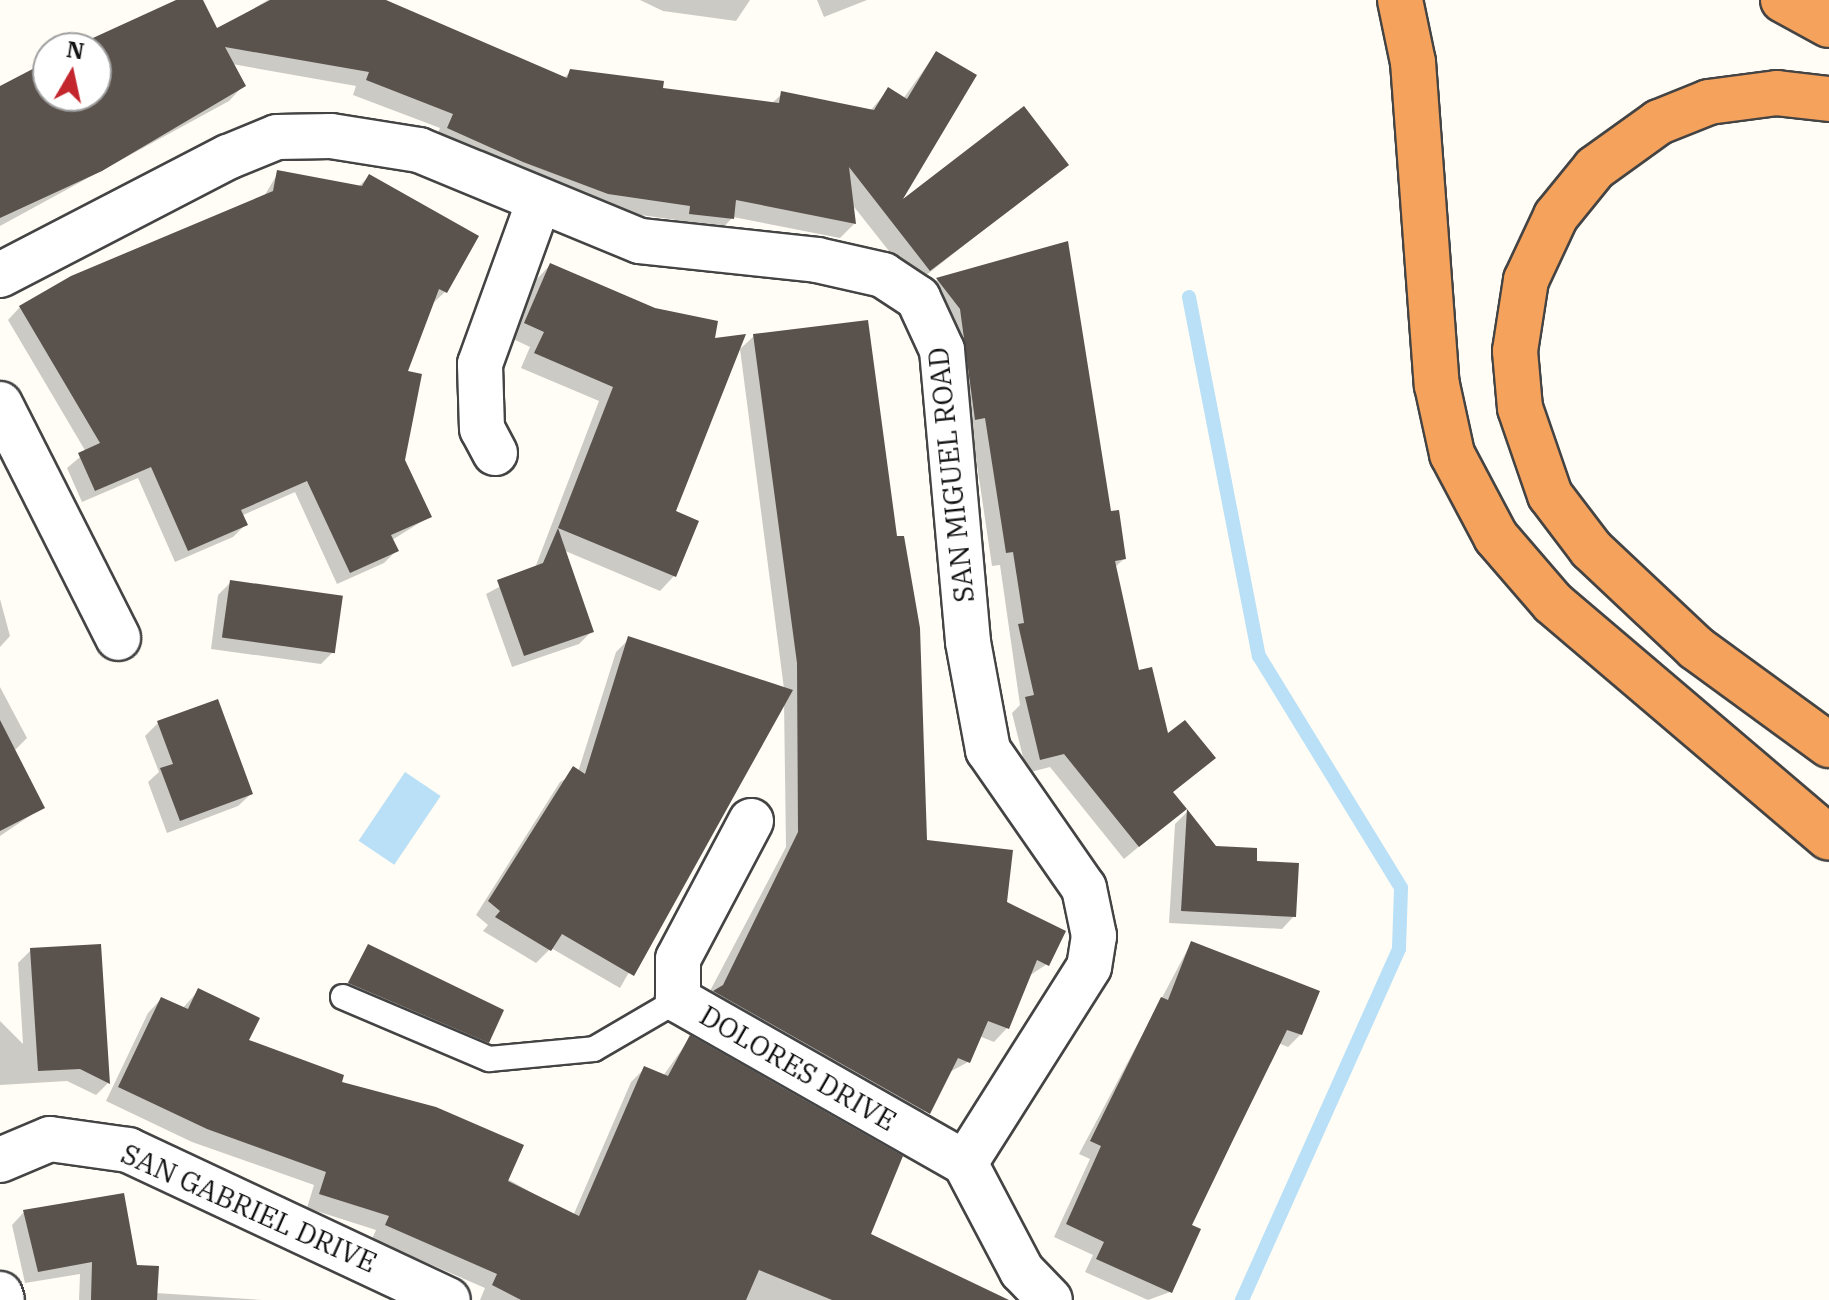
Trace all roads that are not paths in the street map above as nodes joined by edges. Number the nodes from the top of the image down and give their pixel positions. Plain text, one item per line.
1 (1400, 0) edge
2 (1783, 0) edge
3 (1829, 25) edge
4 (1829, 99) edge
5 (538, 204) junction
6 (0, 275) edge
7 (0, 404) edge
8 (495, 453) dead end
9 (118, 638) dead end
10 (1829, 745) edge
11 (751, 821) dead end
12 (1829, 838) edge
13 (343, 997) dead end
14 (678, 1000) junction
15 (0, 1160) edge
16 (965, 1163) junction
17 (0, 1294) edge
18 (2, 1300) edge
19 (448, 1300) edge
20 (1050, 1300) edge

1 - 12 highway
2 - 3 highway
4 - 10 highway
5 - 6 street, SAN MIGUEL ROAD
5 - 8 street
5 - 16 street, SAN MIGUEL ROAD
7 - 9 street
11 - 14 street, DOLORES DRIVE
13 - 14 lane
14 - 16 street, DOLORES DRIVE
15 - 19 street, SAN GABRIEL DRIVE
16 - 20 street
17 - 18 street

